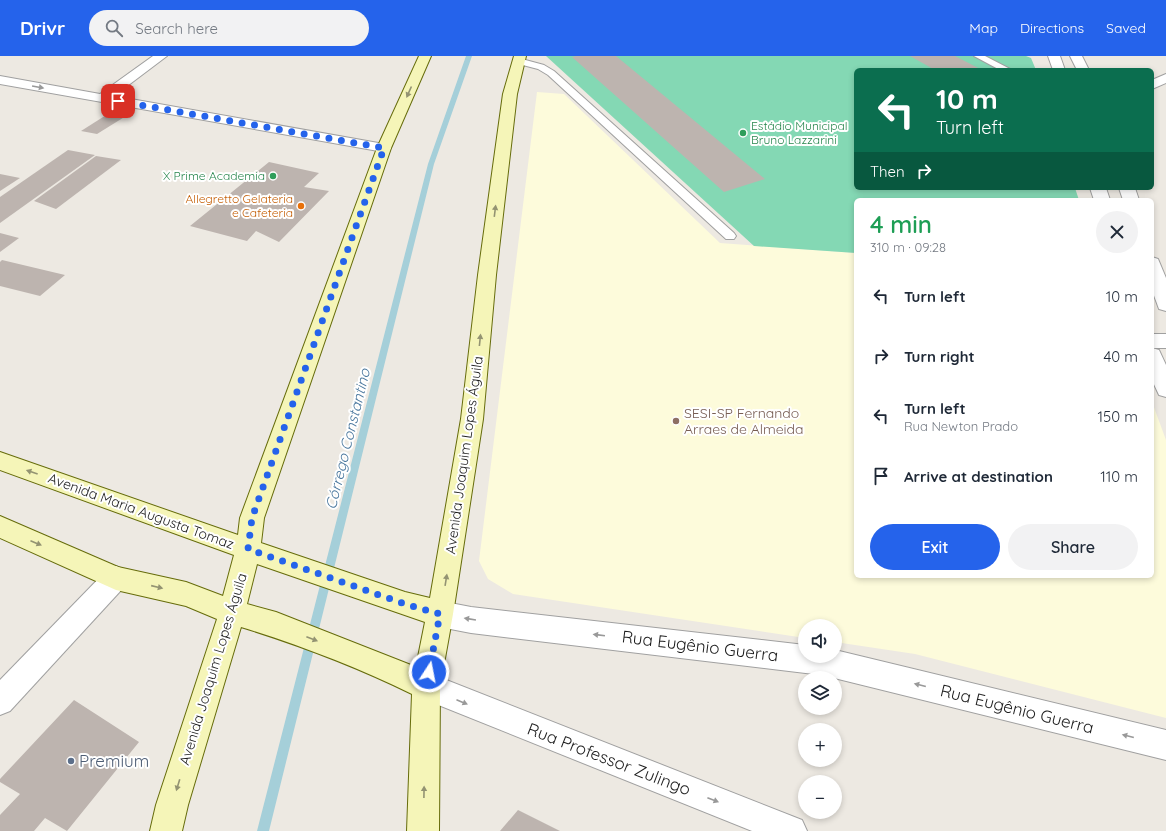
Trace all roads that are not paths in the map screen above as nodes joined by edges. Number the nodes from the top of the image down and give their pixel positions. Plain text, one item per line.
1 (161, 56) edge
2 (425, 56) edge
3 (978, 56) edge
4 (1054, 56) edge
5 (1076, 56) edge
6 (519, 59) edge
7 (1003, 68) edge
8 (1058, 68) edge
9 (1082, 68) edge
10 (1166, 78) edge
11 (0, 80) edge
12 (1154, 85) edge
13 (102, 98) junction
14 (384, 148) junction
15 (730, 236) dead end
16 (1154, 269) edge
17 (1166, 305) edge
18 (1154, 341) edge
19 (1166, 341) edge
20 (1154, 360) edge
21 (1166, 389) edge
22 (0, 461) edge
23 (0, 527) edge
24 (248, 549) junction
25 (116, 578) junction
26 (232, 612) junction
27 (440, 614) junction
28 (426, 686) junction
29 (0, 701) edge
30 (1166, 745) edge
31 (166, 831) edge
32 (423, 831) edge
33 (791, 831) edge

1 - 13 street
2 -> 14 main road, Avenida Joaquim Lopes Águila
3 - 7 lane
4 - 8 street
5 - 9 street
6 - 15 lane
27 -> 6 main road, Avenida Joaquim Lopes Águila
10 - 12 street
11 -> 13 street
13 - 14 street
14 - 24 main road, Avenida Joaquim Lopes Águila
16 - 17 street
18 - 19 street
20 - 21 street
24 -> 22 main road, Avenida Maria Augusta Tomaz
23 -> 25 main road
24 - 26 main road, Avenida Joaquim Lopes Águila
24 - 27 main road, Avenida Maria Augusta Tomaz
25 -> 26 main road
25 - 29 street
26 -> 28 main road
26 -> 31 main road, Avenida Joaquim Lopes Águila
27 - 28 main road, Avenida Joaquim Lopes Águila
30 -> 27 street, Rua Eugênio Guerra
32 -> 28 main road, Avenida Joaquim Lopes Águila
28 -> 33 street, Rua Professor Zulingo

